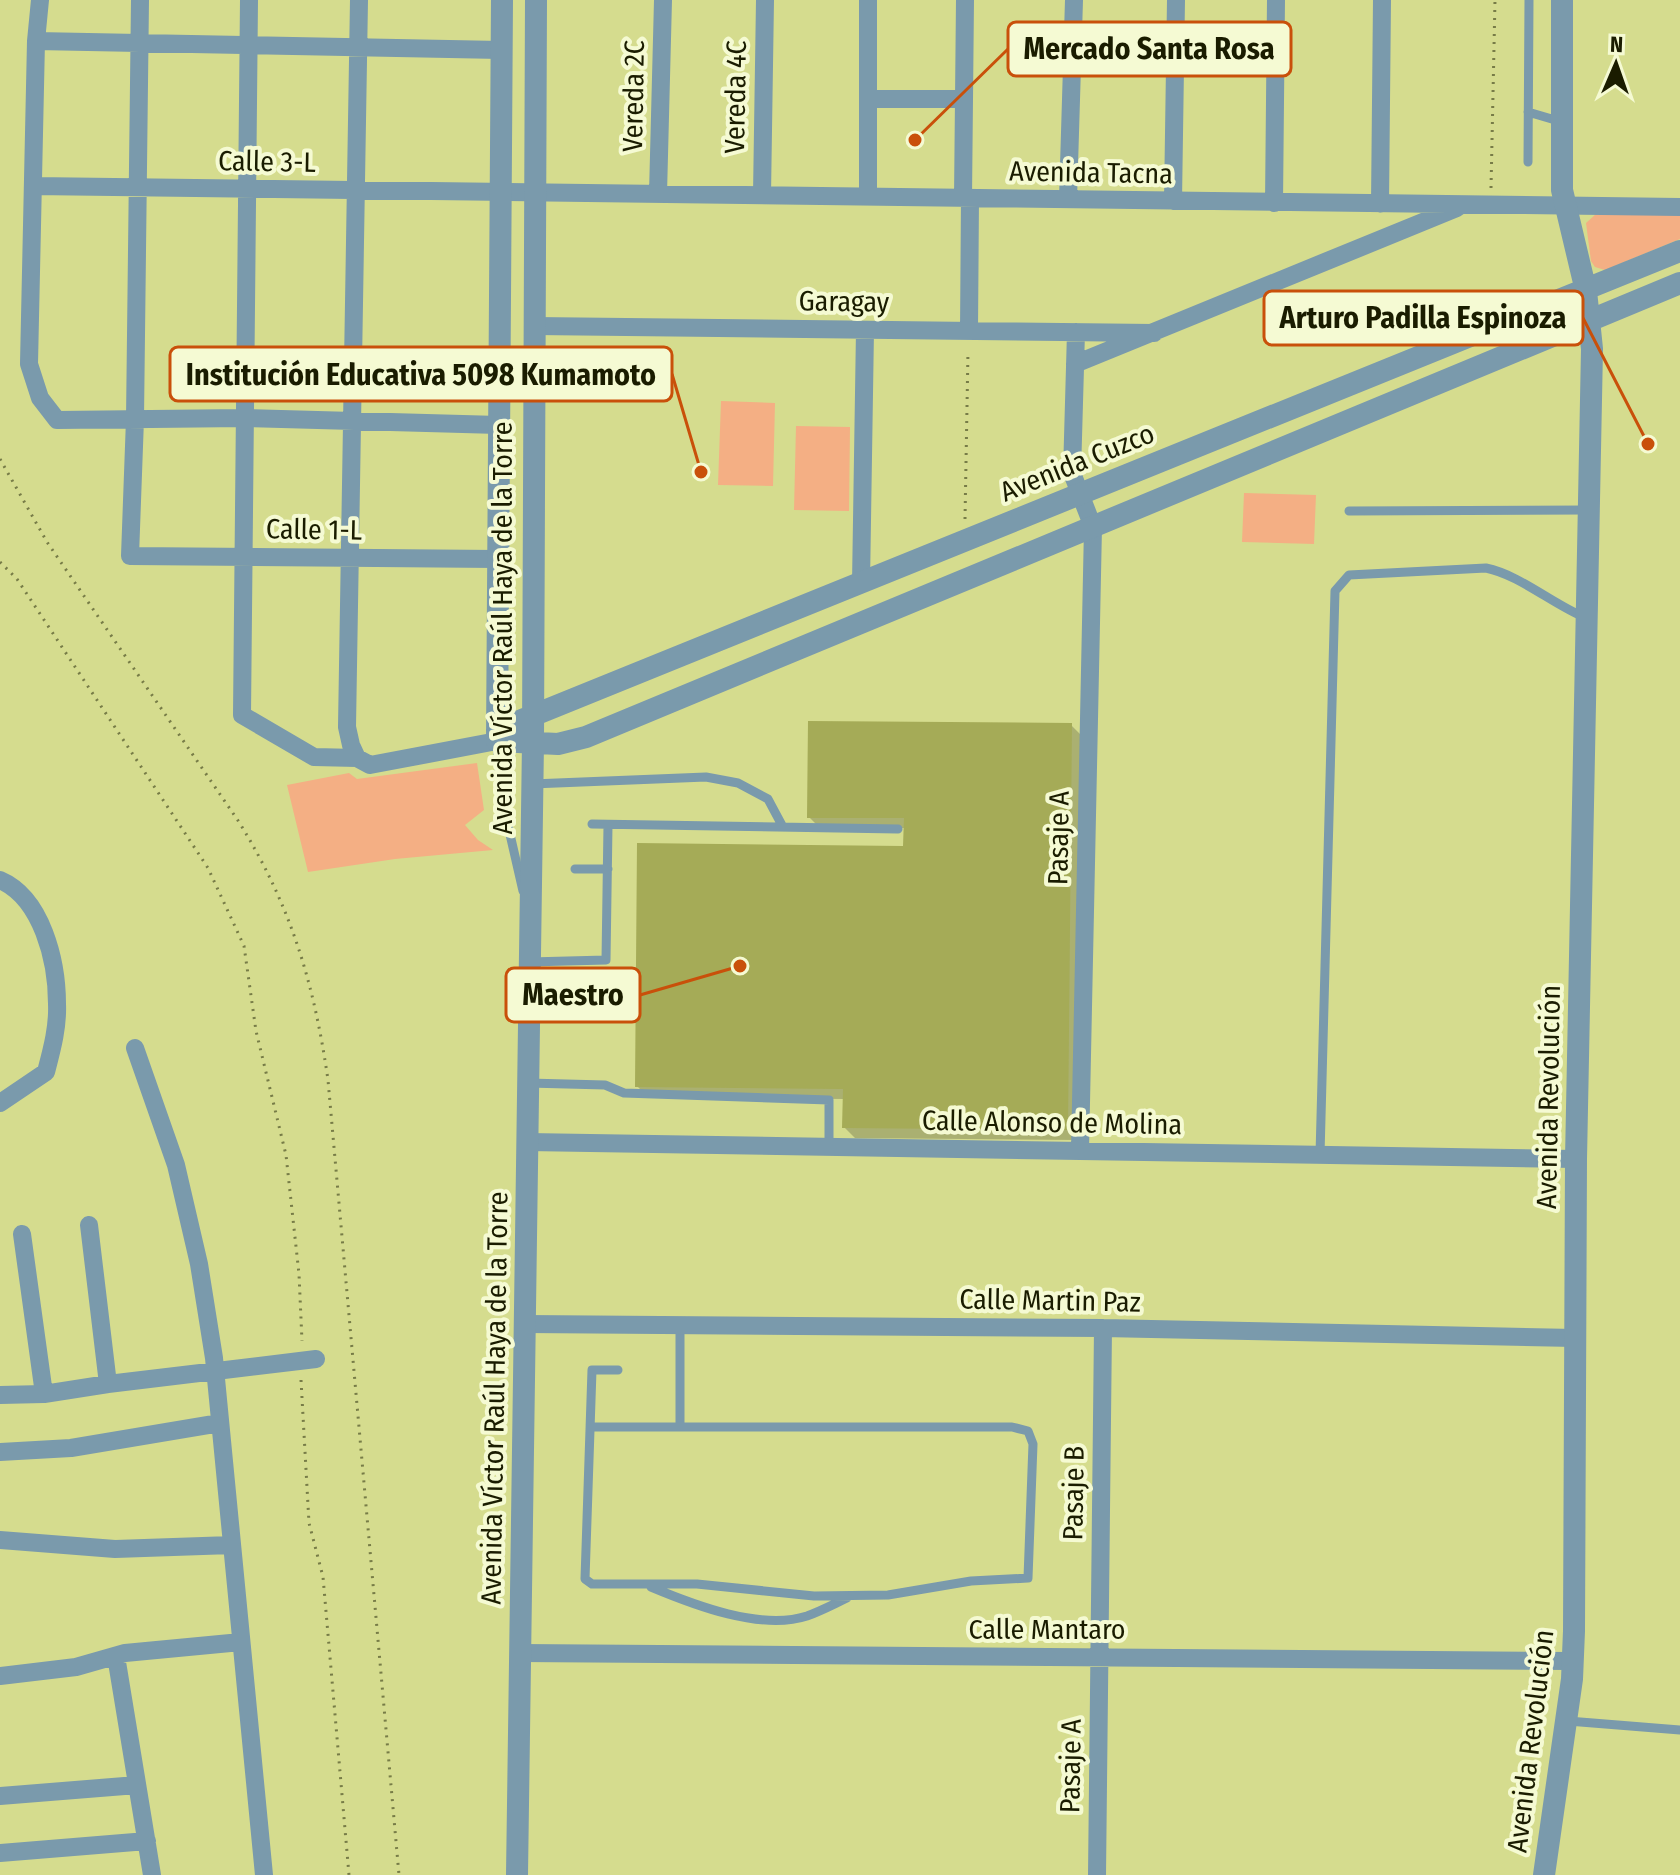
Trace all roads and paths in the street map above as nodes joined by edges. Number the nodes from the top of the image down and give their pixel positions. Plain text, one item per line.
1 (40, 0) edge
2 (140, 0) edge
3 (249, 0) edge
4 (359, 0) edge
5 (502, 0) edge
6 (536, 0) edge
7 (663, 0) edge
8 (765, 0) edge
9 (868, 0) edge
10 (965, 0) edge
11 (1074, 0) edge
12 (1176, 0) edge
13 (1276, 0) edge
14 (1382, 0) edge
15 (1495, 0) edge
16 (1529, 0) edge
17 (1562, 0) edge
18 (36, 41) junction
19 (140, 43) junction
20 (248, 46) junction
21 (358, 47) junction
22 (501, 50) junction
23 (868, 99) junction
24 (964, 99) junction
25 (1528, 112) junction
26 (1562, 122) junction
27 (1528, 162) dead end
28 (33, 186) junction
29 (139, 187) junction
30 (249, 188) junction
31 (355, 190) junction
32 (535, 192) junction
33 (500, 193) junction
34 (658, 194) junction
35 (762, 195) junction
36 (868, 197) junction
37 (967, 198) junction
38 (1068, 199) junction
39 (1173, 201) junction
40 (1274, 203) junction
41 (1380, 204) junction
42 (1464, 205) junction
43 (1491, 205) junction
44 (1564, 207) junction
45 (1680, 207) edge
46 (1680, 251) edge
47 (1680, 283) edge
48 (1586, 291) junction
49 (1591, 319) junction
50 (534, 326) junction
51 (865, 330) junction
52 (969, 331) junction
53 (1076, 332) junction
54 (1154, 333) junction
55 (1075, 364) junction
56 (244, 418) junction
57 (135, 419) junction
58 (353, 421) junction
59 (499, 425) junction
60 (0, 459) edge
61 (1078, 493) junction
62 (1588, 510) junction
63 (1349, 511) dead end
64 (1093, 527) junction
65 (967, 539) junction
66 (243, 556) junction
67 (350, 557) junction
68 (498, 559) junction
69 (0, 562) edge
70 (861, 584) junction
71 (1586, 618) junction
72 (531, 717) junction
73 (497, 735) junction
74 (533, 742) junction
75 (357, 758) junction
76 (532, 784) junction
77 (592, 824) dead end
78 (608, 825) junction
79 (783, 827) junction
80 (898, 829) dead end
81 (575, 869) dead end
82 (608, 869) junction
83 (0, 880) edge
84 (530, 921) junction
85 (529, 962) junction
86 (135, 1048) dead end
87 (528, 1083) junction
88 (0, 1103) edge
89 (527, 1142) junction
90 (829, 1147) junction
91 (1080, 1151) junction
92 (1320, 1155) junction
93 (1576, 1159) junction
94 (89, 1225) dead end
95 (22, 1234) dead end
96 (524, 1324) junction
97 (680, 1325) junction
98 (1103, 1328) junction
99 (1575, 1338) junction
100 (309, 1359) junction
101 (618, 1370) dead end
102 (215, 1371) junction
103 (108, 1384) junction
104 (44, 1394) junction
105 (0, 1395) edge
106 (220, 1423) junction
107 (680, 1426) junction
108 (591, 1427) junction
109 (0, 1452) edge
110 (0, 1540) edge
111 (232, 1545) junction
112 (648, 1586) junction
113 (851, 1595) junction
114 (241, 1642) junction
115 (520, 1653) junction
116 (116, 1656) junction
117 (1099, 1658) junction
118 (1573, 1661) junction
119 (0, 1676) edge
120 (1566, 1721) junction
121 (1680, 1730) edge
122 (137, 1785) junction
123 (0, 1796) edge
124 (147, 1841) junction
125 (0, 1853) edge
126 (152, 1875) edge
127 (264, 1875) edge
128 (349, 1875) edge
129 (399, 1875) edge
130 (517, 1875) edge
131 (1097, 1875) edge
132 (1544, 1875) edge

1 - 18 street
2 - 19 street
3 - 20 street
4 - 21 street
5 - 22 street, Avenida Víctor Raúl Haya de la Torre
6 - 32 street, Avenida Víctor Raúl Haya de la Torre
7 - 34 street, Vereda 2C
8 - 35 street, Vereda 4C
9 - 23 street
10 - 24 street
11 - 38 street
12 - 39 street
13 - 40 street
14 - 41 street
15 - 43 path
16 - 25 lane
17 - 26 street, Avenida Revolución
18 - 19 street
18 - 28 street
19 - 20 street
19 - 29 street
20 - 21 street
20 - 30 street
21 - 22 street
21 - 31 street
22 - 33 street, Avenida Víctor Raúl Haya de la Torre
23 - 24 street
23 - 36 street
24 - 37 street
25 - 26 lane
25 - 27 lane
26 - 44 street, Avenida Revolución
28 - 29 street, Calle 3-L
28 - 57 street
29 - 30 street, Calle 3-L
29 - 57 street
30 - 31 street, Calle 3-L
30 - 56 street
31 - 33 street, Calle 3-L
31 - 58 street
32 - 33 street, Avenida Tacna
32 - 34 street, Avenida Tacna
32 - 50 street, Avenida Víctor Raúl Haya de la Torre
33 - 59 street, Avenida Víctor Raúl Haya de la Torre
34 - 35 street, Avenida Tacna
35 - 36 street, Avenida Tacna
36 - 37 street, Avenida Tacna
37 - 38 street, Avenida Tacna
37 - 52 street
38 - 39 street, Avenida Tacna
39 - 40 street, Avenida Tacna
40 - 41 street, Avenida Tacna
41 - 42 street, Avenida Tacna
42 - 43 street, Avenida Tacna
42 - 54 street
43 - 44 street, Avenida Tacna
44 - 45 street, Avenida Tacna
44 - 48 street, Avenida Revolución
46 - 48 street, Avenida Cuzco
47 - 49 street
48 - 49 street, Avenida Revolución
48 - 61 street, Avenida Cuzco
49 - 62 street, Avenida Revolución
49 - 64 street
50 - 51 street, Garagay
50 - 72 street, Avenida Víctor Raúl Haya de la Torre
51 - 52 street, Garagay
51 - 70 street
52 - 53 street, Garagay
52 - 65 path
53 - 54 street, Garagay
53 - 55 street
54 - 55 street
55 - 61 street
56 - 57 street
56 - 58 street
56 - 66 street
57 - 66 street, Calle 1-L
58 - 59 street
58 - 67 street
59 - 68 street, Avenida Víctor Raúl Haya de la Torre
60 - 129 path
61 - 64 street
61 - 65 street, Avenida Cuzco
62 - 63 lane
62 - 71 street, Avenida Revolución
64 - 74 street
64 - 91 street, Pasaje A
65 - 70 street, Avenida Cuzco
66 - 67 street, Calle 1-L
66 - 75 street
67 - 68 street, Calle 1-L
67 - 75 street
68 - 73 street, Avenida Víctor Raúl Haya de la Torre
69 - 100 path
70 - 72 street, Avenida Cuzco
71 - 92 lane
71 - 93 street, Avenida Revolución
72 - 73 street, Avenida Cuzco
72 - 74 street, Avenida Víctor Raúl Haya de la Torre
73 - 74 street
73 - 75 street
73 - 84 lane, Avenida Víctor Raúl Haya de la Torre
74 - 76 street, Avenida Víctor Raúl Haya de la Torre
76 - 79 lane
76 - 84 street, Avenida Víctor Raúl Haya de la Torre
77 - 78 lane
78 - 79 lane
78 - 82 lane
79 - 80 lane
81 - 82 lane
82 - 85 lane
83 - 88 street
84 - 85 street, Avenida Víctor Raúl Haya de la Torre
85 - 87 street, Avenida Víctor Raúl Haya de la Torre
86 - 102 street
87 - 89 street, Avenida Víctor Raúl Haya de la Torre
87 - 90 lane
89 - 90 street, Calle Alonso de Molina
89 - 96 street, Avenida Víctor Raúl Haya de la Torre
90 - 91 street, Calle Alonso de Molina
91 - 92 street, Calle Alonso de Molina
92 - 93 street, Calle Alonso de Molina
93 - 99 street, Avenida Revolución
94 - 103 street
95 - 104 street
96 - 97 street, Calle Martin Paz
96 - 115 street, Avenida Víctor Raúl Haya de la Torre
97 - 98 street, Calle Martin Paz
97 - 107 lane
98 - 99 street, Calle Martin Paz
98 - 117 street, Pasaje B
99 - 118 street, Avenida Revolución
100 - 102 street
100 - 128 path
101 - 108 lane
102 - 103 street
102 - 106 street
103 - 104 street
104 - 105 street
106 - 109 street
106 - 111 street
107 - 108 lane
107 - 113 lane
108 - 112 lane
110 - 111 street
111 - 114 street
112 - 113 lane
112 - 113 lane
114 - 116 street
114 - 127 street
115 - 117 street, Calle Mantaro
115 - 130 street, Avenida Víctor Raúl Haya de la Torre
116 - 119 street
116 - 122 street
117 - 118 street, Calle Mantaro
117 - 131 street, Pasaje A
118 - 120 street, Avenida Revolución
120 - 121 lane
120 - 132 street, Avenida Revolución
122 - 123 street
122 - 124 street
124 - 125 street
124 - 126 street

